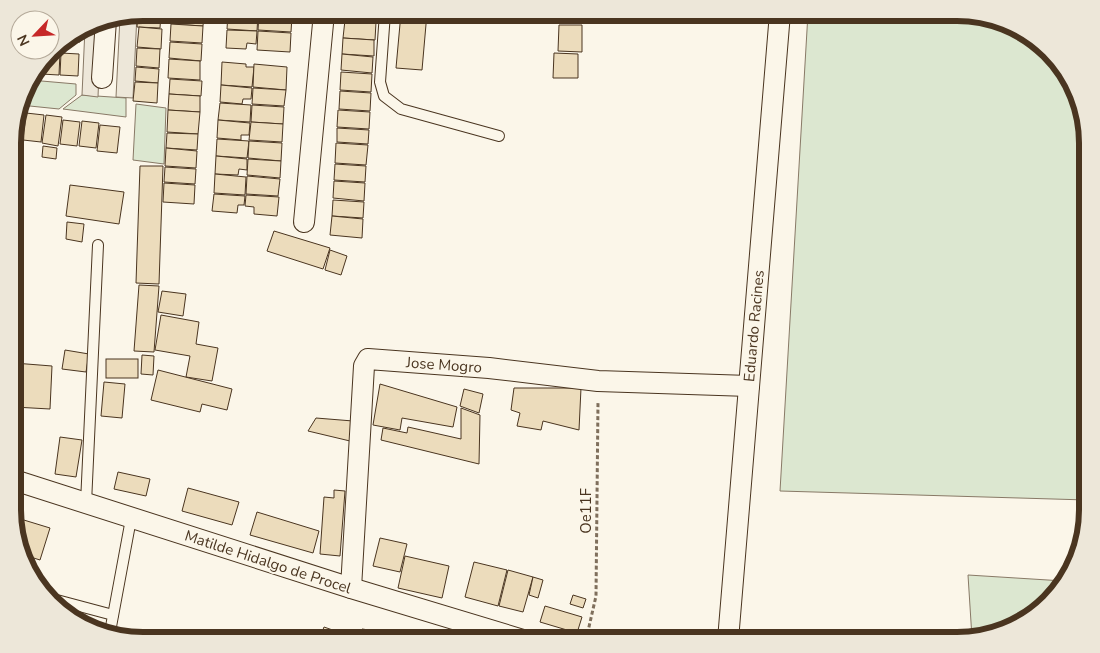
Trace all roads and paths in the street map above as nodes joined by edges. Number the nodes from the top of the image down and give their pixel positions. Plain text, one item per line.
1 (323, 21) edge
2 (384, 21) edge
3 (779, 21) edge
4 (105, 27) edge
5 (102, 78) dead end
6 (499, 136) dead end
7 (304, 222) dead end
8 (98, 245) dead end
9 (598, 381) junction
10 (749, 386) junction
11 (21, 482) edge
12 (86, 502) junction
13 (131, 518) junction
14 (351, 588) junction
15 (63, 602) edge
16 (113, 615) junction
17 (111, 628) edge
18 (588, 631) edge
19 (729, 631) edge
20 (495, 632) edge

1 - 7 street
2 - 6 lane
3 - 10 street, Eduardo Racines
4 - 5 street
8 - 12 lane
9 - 10 street, Jose Mogro
9 - 14 street, Jose Mogro
9 - 18 path, Oe11F
10 - 19 street, Eduardo Racines
11 - 12 street, Matilde Hidalgo de Procel
12 - 13 street, Matilde Hidalgo de Procel
13 - 14 street, Matilde Hidalgo de Procel
13 - 16 lane
14 - 20 street, Matilde Hidalgo de Procel
15 - 16 lane
16 - 17 lane

